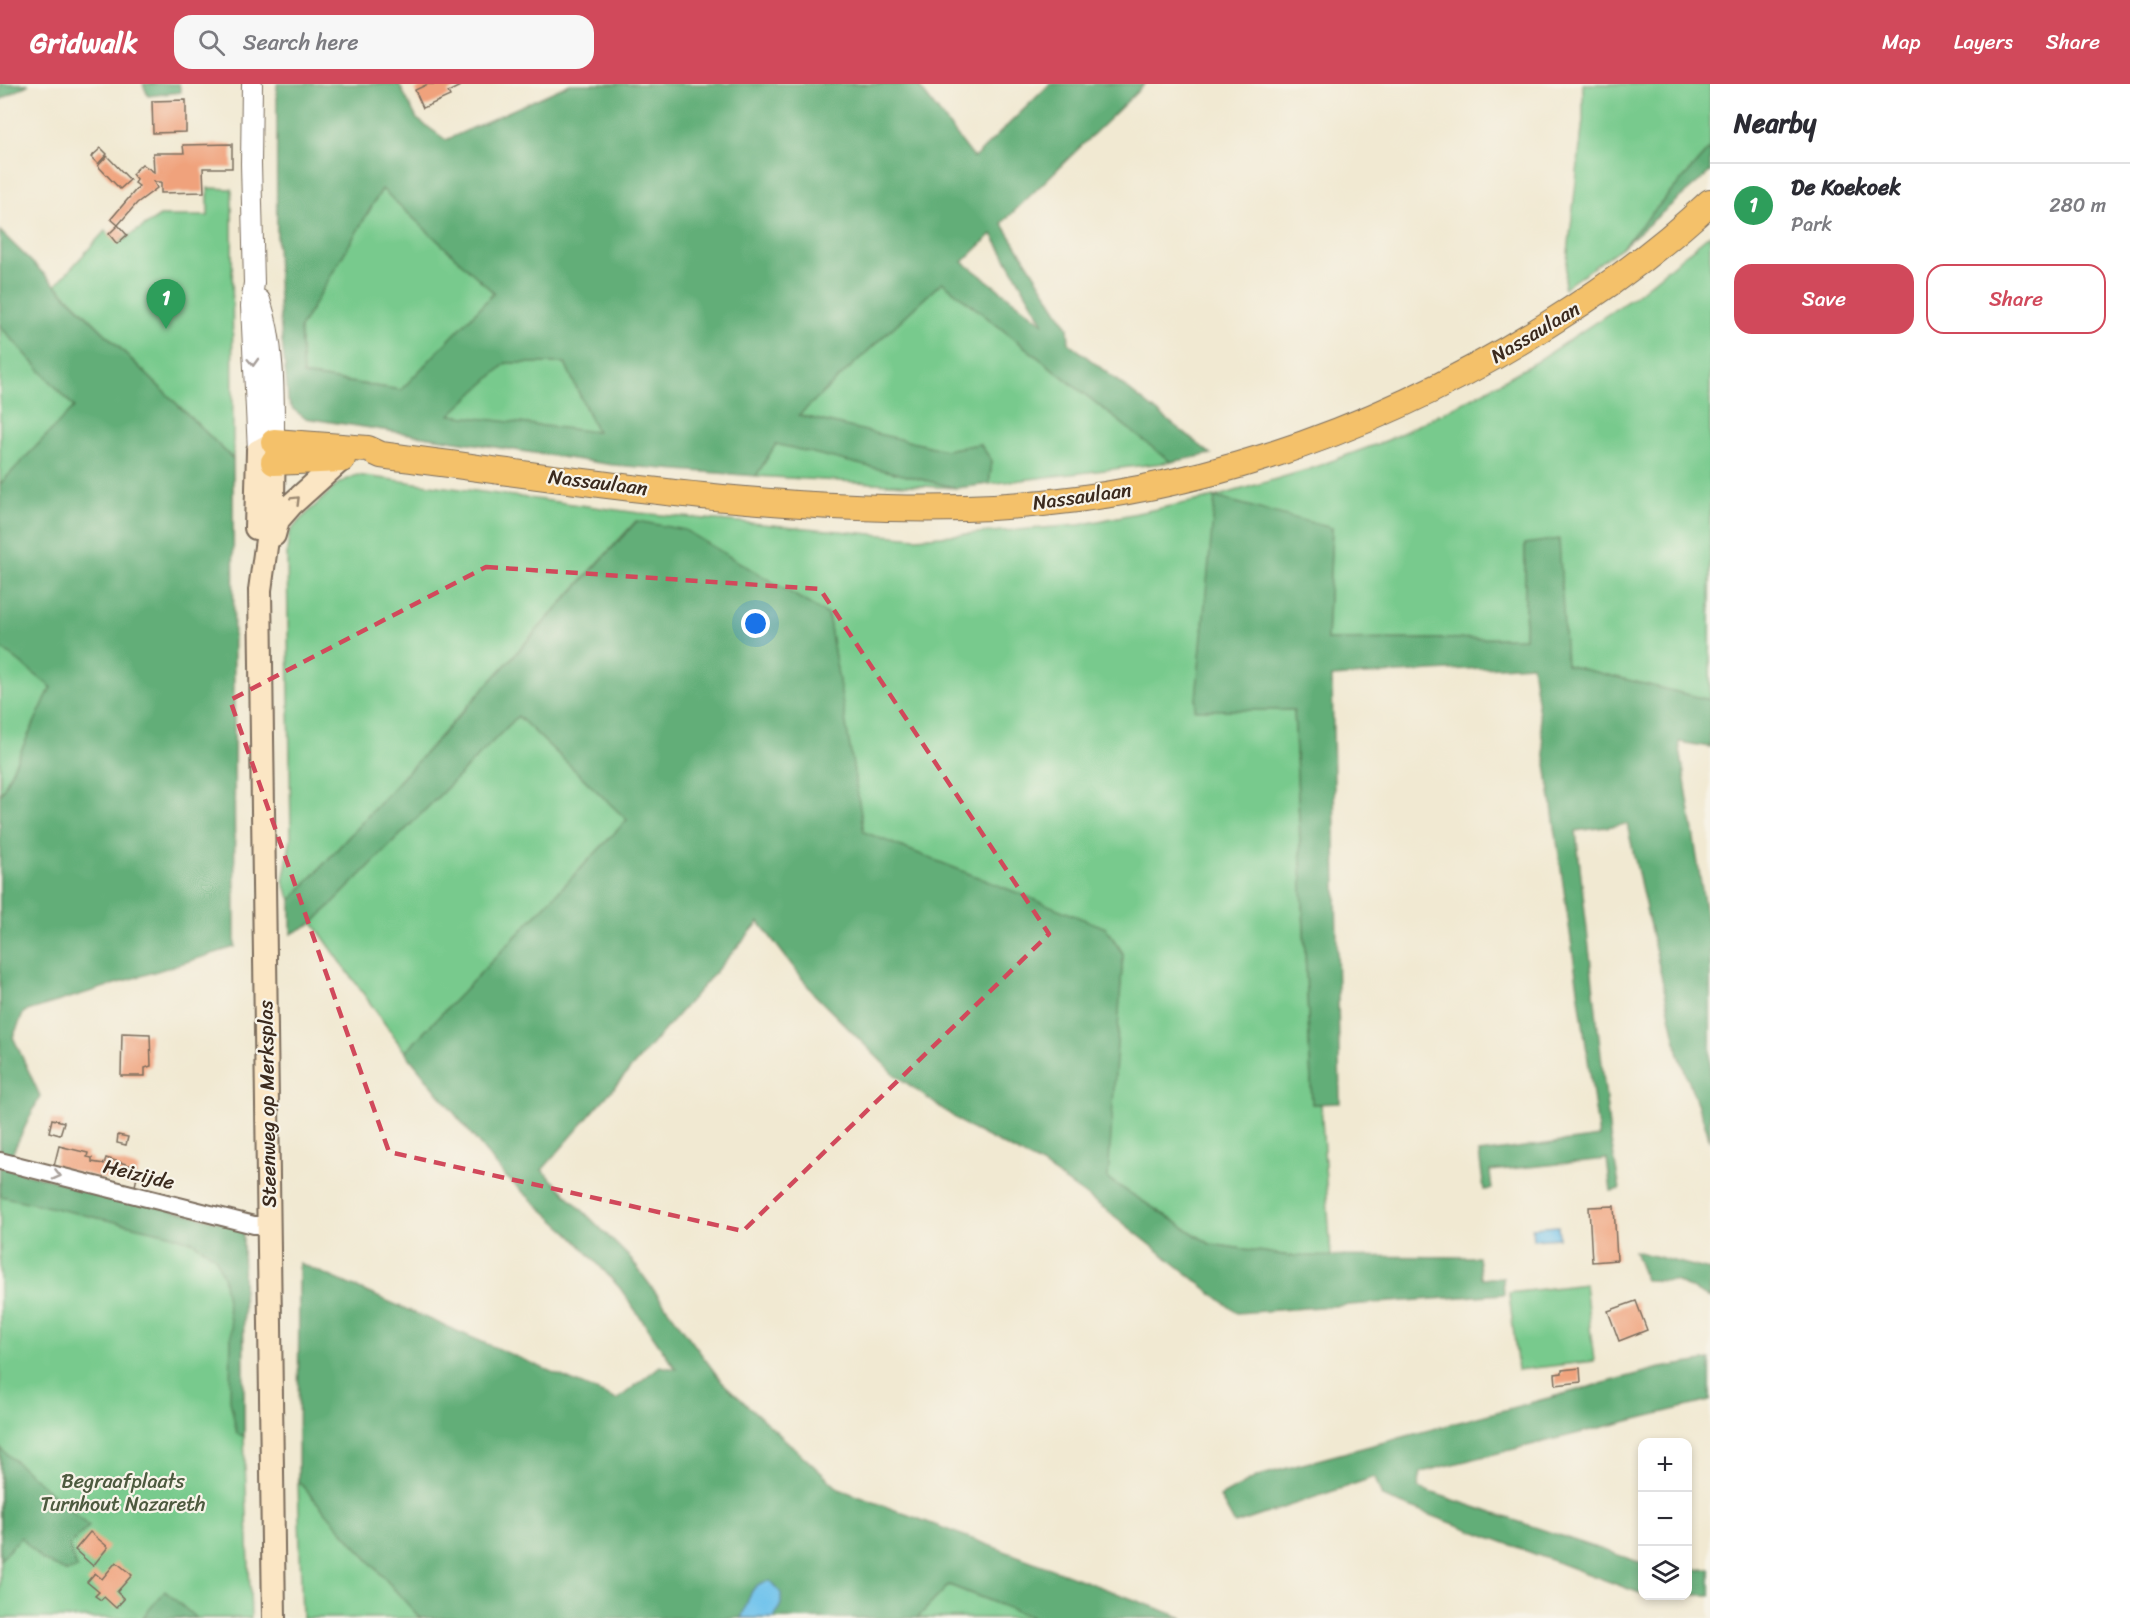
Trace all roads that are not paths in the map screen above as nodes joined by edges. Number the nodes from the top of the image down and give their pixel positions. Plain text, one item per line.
1 (252, 84) edge
2 (1710, 202) edge
3 (254, 283) junction
4 (274, 411) junction
5 (307, 443) junction
6 (269, 452) junction
7 (381, 455) junction
8 (342, 459) junction
9 (260, 613) junction
10 (0, 1161) edge
11 (268, 1225) junction
12 (274, 1618) edge

1 - 3 street
2 - 7 main road, Nassaulaan
3 - 4 street
3 -> 6 street
4 - 5 street
4 - 6 street
5 - 6 main road, Nassaulaan
5 - 7 main road, Nassaulaan
6 - 8 main road, Nassaulaan
6 - 9 main road, Steenweg op Merksplas
7 - 8 main road, Nassaulaan
9 -> 8 main road
9 - 11 main road, Steenweg op Merksplas
10 -> 11 street, Heizijde
11 - 12 main road, Steenweg op Merksplas

